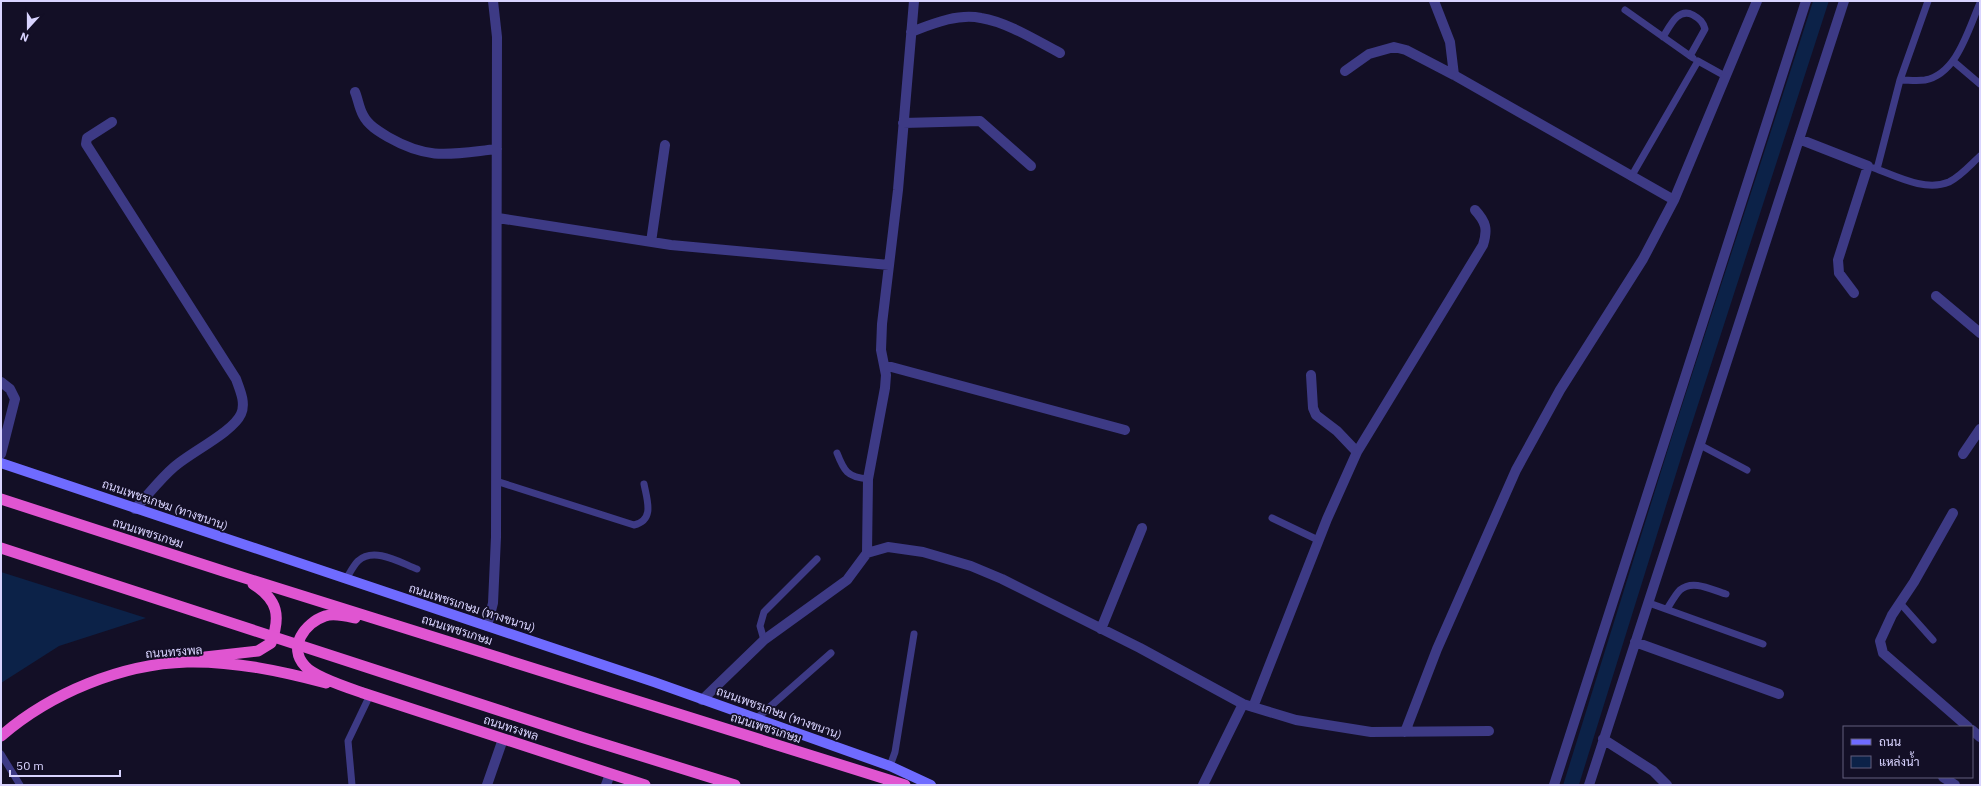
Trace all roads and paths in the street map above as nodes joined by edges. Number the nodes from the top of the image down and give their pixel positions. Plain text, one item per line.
1 (493, 1) edge
2 (914, 1) edge
3 (1434, 1) edge
4 (1756, 1) edge
5 (1806, 1) edge
6 (1844, 1) edge
7 (1928, 1) edge
8 (1980, 4) edge
9 (1625, 10) dead end
10 (911, 32) junction
11 (1663, 37) junction
12 (1060, 53) dead end
13 (1690, 56) junction
14 (1698, 61) junction
15 (1953, 61) junction
16 (1345, 71) dead end
17 (1454, 75) junction
18 (1725, 76) junction
19 (1900, 80) junction
20 (1980, 84) edge
21 (355, 92) dead end
22 (112, 122) dead end
23 (903, 123) junction
24 (1799, 139) junction
25 (665, 146) dead end
26 (497, 149) junction
27 (1980, 156) edge
28 (1031, 166) dead end
29 (1873, 167) junction
30 (1631, 177) junction
31 (1674, 200) junction
32 (1475, 210) dead end
33 (498, 218) junction
34 (651, 242) junction
35 (889, 265) junction
36 (1854, 293) dead end
37 (1936, 296) dead end
38 (1980, 334) edge
39 (884, 365) junction
40 (1311, 375) dead end
41 (1, 382) edge
42 (1980, 429) edge
43 (1125, 430) dead end
44 (1700, 445) junction
45 (1357, 452) junction
46 (837, 453) dead end
47 (1, 454) edge
48 (1963, 454) dead end
49 (1, 463) edge
50 (1747, 470) dead end
51 (868, 479) junction
52 (496, 481) junction
53 (644, 484) dead end
54 (1, 499) edge
55 (135, 509) junction
56 (1953, 513) dead end
57 (1272, 518) dead end
58 (1142, 528) dead end
59 (1318, 540) junction
60 (1, 548) edge
61 (867, 553) junction
62 (817, 559) dead end
63 (417, 569) dead end
64 (226, 572) junction
65 (346, 579) junction
66 (1726, 594) dead end
67 (1649, 602) junction
68 (1900, 603) junction
69 (1667, 608) junction
70 (399, 625) junction
71 (487, 626) junction
72 (1101, 629) junction
73 (914, 634) dead end
74 (764, 640) junction
75 (1933, 640) dead end
76 (1635, 642) junction
77 (1763, 644) dead end
78 (831, 653) dead end
79 (187, 662) junction
80 (367, 694) junction
81 (1779, 694) dead end
82 (702, 700) junction
83 (1243, 704) junction
84 (1253, 708) junction
85 (756, 719) junction
86 (1967, 726) edge
87 (1489, 731) dead end
88 (1405, 732) junction
89 (1, 736) edge
90 (503, 739) junction
91 (1603, 739) junction
92 (1, 754) edge
93 (890, 766) junction
94 (610, 774) junction
95 (1944, 778) edge
96 (20, 785) edge
97 (352, 785) edge
98 (487, 785) edge
99 (606, 785) edge
100 (645, 785) edge
101 (735, 785) edge
102 (905, 785) edge
103 (932, 785) edge
104 (1203, 785) edge
105 (1554, 785) edge
106 (1589, 785) edge
107 (1667, 785) edge
108 (1955, 785) edge

1 - 26 street
2 - 10 street
3 - 17 street
4 - 18 street
5 - 105 street
6 - 24 street
7 - 19 lane
8 - 15 lane
9 - 11 lane
10 - 12 street
10 - 23 street
11 - 13 lane
11 - 13 lane
13 - 14 lane
14 - 18 lane
14 - 30 lane
15 - 19 lane
15 - 20 lane
16 - 17 street
17 - 30 street
18 - 31 street
19 - 29 lane
21 - 26 street
22 - 55 street
23 - 28 street
23 - 35 street
24 - 29 street
24 - 44 street
25 - 34 street
26 - 33 street
27 - 29 lane
29 - 36 street
30 - 31 street
31 - 88 street
32 - 45 street
33 - 34 street
33 - 52 street
34 - 35 street
35 - 39 street
37 - 38 street
39 - 43 street
39 - 51 street
40 - 45 street
41 - 47 street
42 - 48 street
44 - 50 lane
44 - 67 street
45 - 59 street
46 - 51 lane
49 - 55 main road, ถนนเพชรเกษม (ทางขนาน)
51 - 61 street
52 - 53 lane
52 - 71 street
54 - 64 highway, ถนนเพชรเกษม
55 - 65 main road, ถนนเพชรเกษม (ทางขนาน)
56 - 68 street
57 - 59 lane
58 - 72 street
59 - 84 street
60 - 101 highway, bridge
61 - 72 street
61 - 74 street
62 - 74 lane
63 - 65 lane
64 - 70 highway, ถนนเพชรเกษม
64 - 79 highway
65 - 71 main road, ถนนเพชรเกษม (ทางขนาน)
66 - 69 lane
67 - 69 lane
67 - 76 street
68 - 75 lane
68 - 86 street
69 - 77 lane
70 - 80 highway
70 - 102 highway, ถนนเพชรเกษม
71 - 82 main road, ถนนเพชรเกษม (ทางขนาน)
72 - 83 street
73 - 93 lane
74 - 82 street
76 - 81 street
76 - 91 street
78 - 85 lane
79 - 80 highway, ถนนทรงพล
79 - 89 highway, ถนนทรงพล
80 - 90 highway, ถนนทรงพล
80 - 97 lane
82 - 85 main road, ถนนเพชรเกษม (ทางขนาน)
83 - 84 street
83 - 104 street
84 - 88 street
85 - 93 main road, ถนนเพชรเกษม (ทางขนาน)
87 - 88 street
90 - 94 highway, ถนนทรงพล
90 - 98 street
91 - 106 street
91 - 107 street
92 - 96 lane
93 - 103 main road, ถนนเพชรเกษม (ทางขนาน)
94 - 99 street
94 - 100 highway, ถนนทรงพล
95 - 108 street

